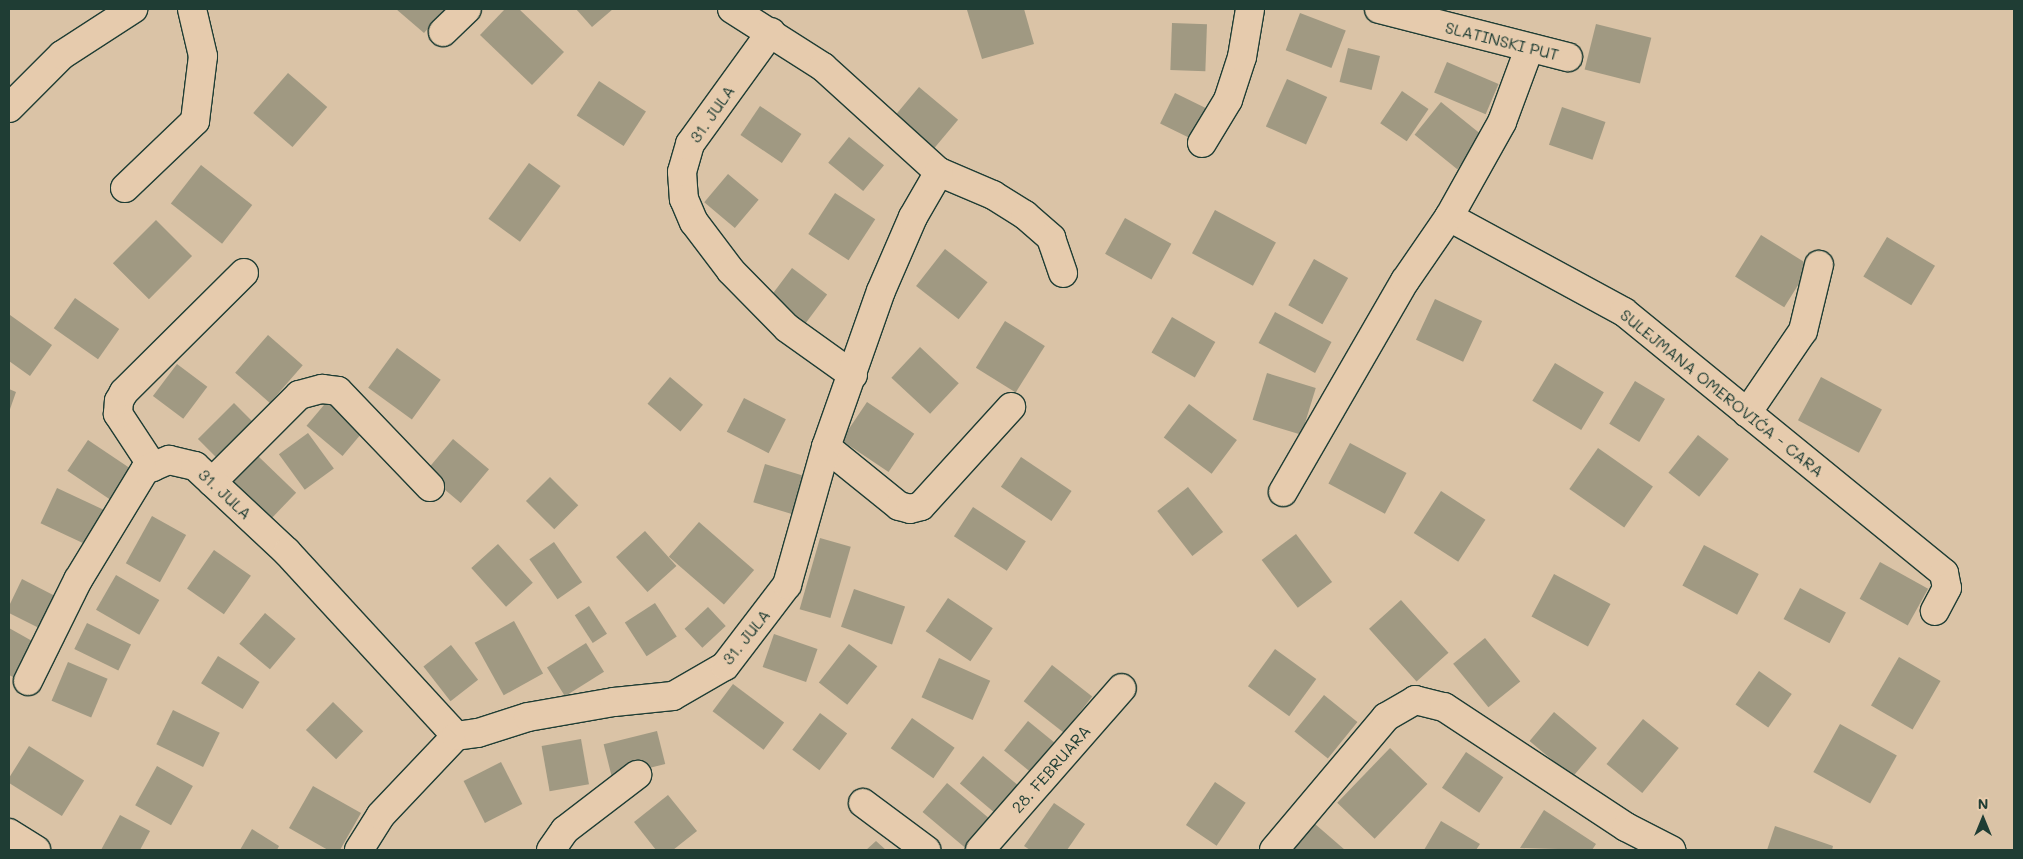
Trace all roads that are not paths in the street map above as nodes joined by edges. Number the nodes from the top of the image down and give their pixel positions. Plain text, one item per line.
1 (133, 9) edge
2 (192, 9) edge
3 (467, 9) edge
4 (732, 9) edge
5 (1250, 9) edge
6 (1379, 9) edge
7 (443, 32) dead end
8 (771, 32) junction
9 (1529, 49) junction
10 (1568, 57) dead end
11 (9, 108) edge
12 (1202, 143) dead end
13 (939, 172) junction
14 (125, 188) dead end
15 (1449, 217) junction
16 (1819, 265) dead end
17 (244, 273) dead end
18 (1062, 273) dead end
19 (853, 375) junction
20 (1011, 408) dead end
21 (1747, 413) junction
22 (826, 447) junction
23 (153, 467) junction
24 (212, 482) junction
25 (430, 487) dead end
26 (1283, 492) dead end
27 (1935, 611) dead end
28 (28, 681) dead end
29 (1122, 688) dead end
30 (456, 736) junction
31 (638, 775) dead end
32 (863, 803) dead end
33 (9, 833) edge
34 (36, 850) edge
35 (359, 850) edge
36 (551, 850) edge
37 (926, 850) edge
38 (980, 850) edge
39 (1274, 850) edge
40 (1671, 850) edge

1 - 11 street
2 - 14 street
3 - 7 street
4 - 8 street
5 - 12 street
6 - 9 street, SLATINSKI PUT
8 - 13 street
8 - 19 street, 31. JULA
9 - 10 street, SLATINSKI PUT
9 - 15 street
13 - 18 street
13 - 19 street, 31. JULA
15 - 21 street, SULEJMANA OMEROVIĆA - CARA
15 - 26 street
16 - 21 street
17 - 23 street
19 - 22 street, 31. JULA
20 - 22 street
21 - 27 street, SULEJMANA OMEROVIĆA - CARA
22 - 30 street, 31. JULA
23 - 24 street, 31. JULA
23 - 28 street
24 - 25 street
24 - 30 street, 31. JULA
29 - 38 street, 28. FEBRUARA
30 - 35 street
31 - 36 street
32 - 37 street
33 - 34 street
39 - 40 street

